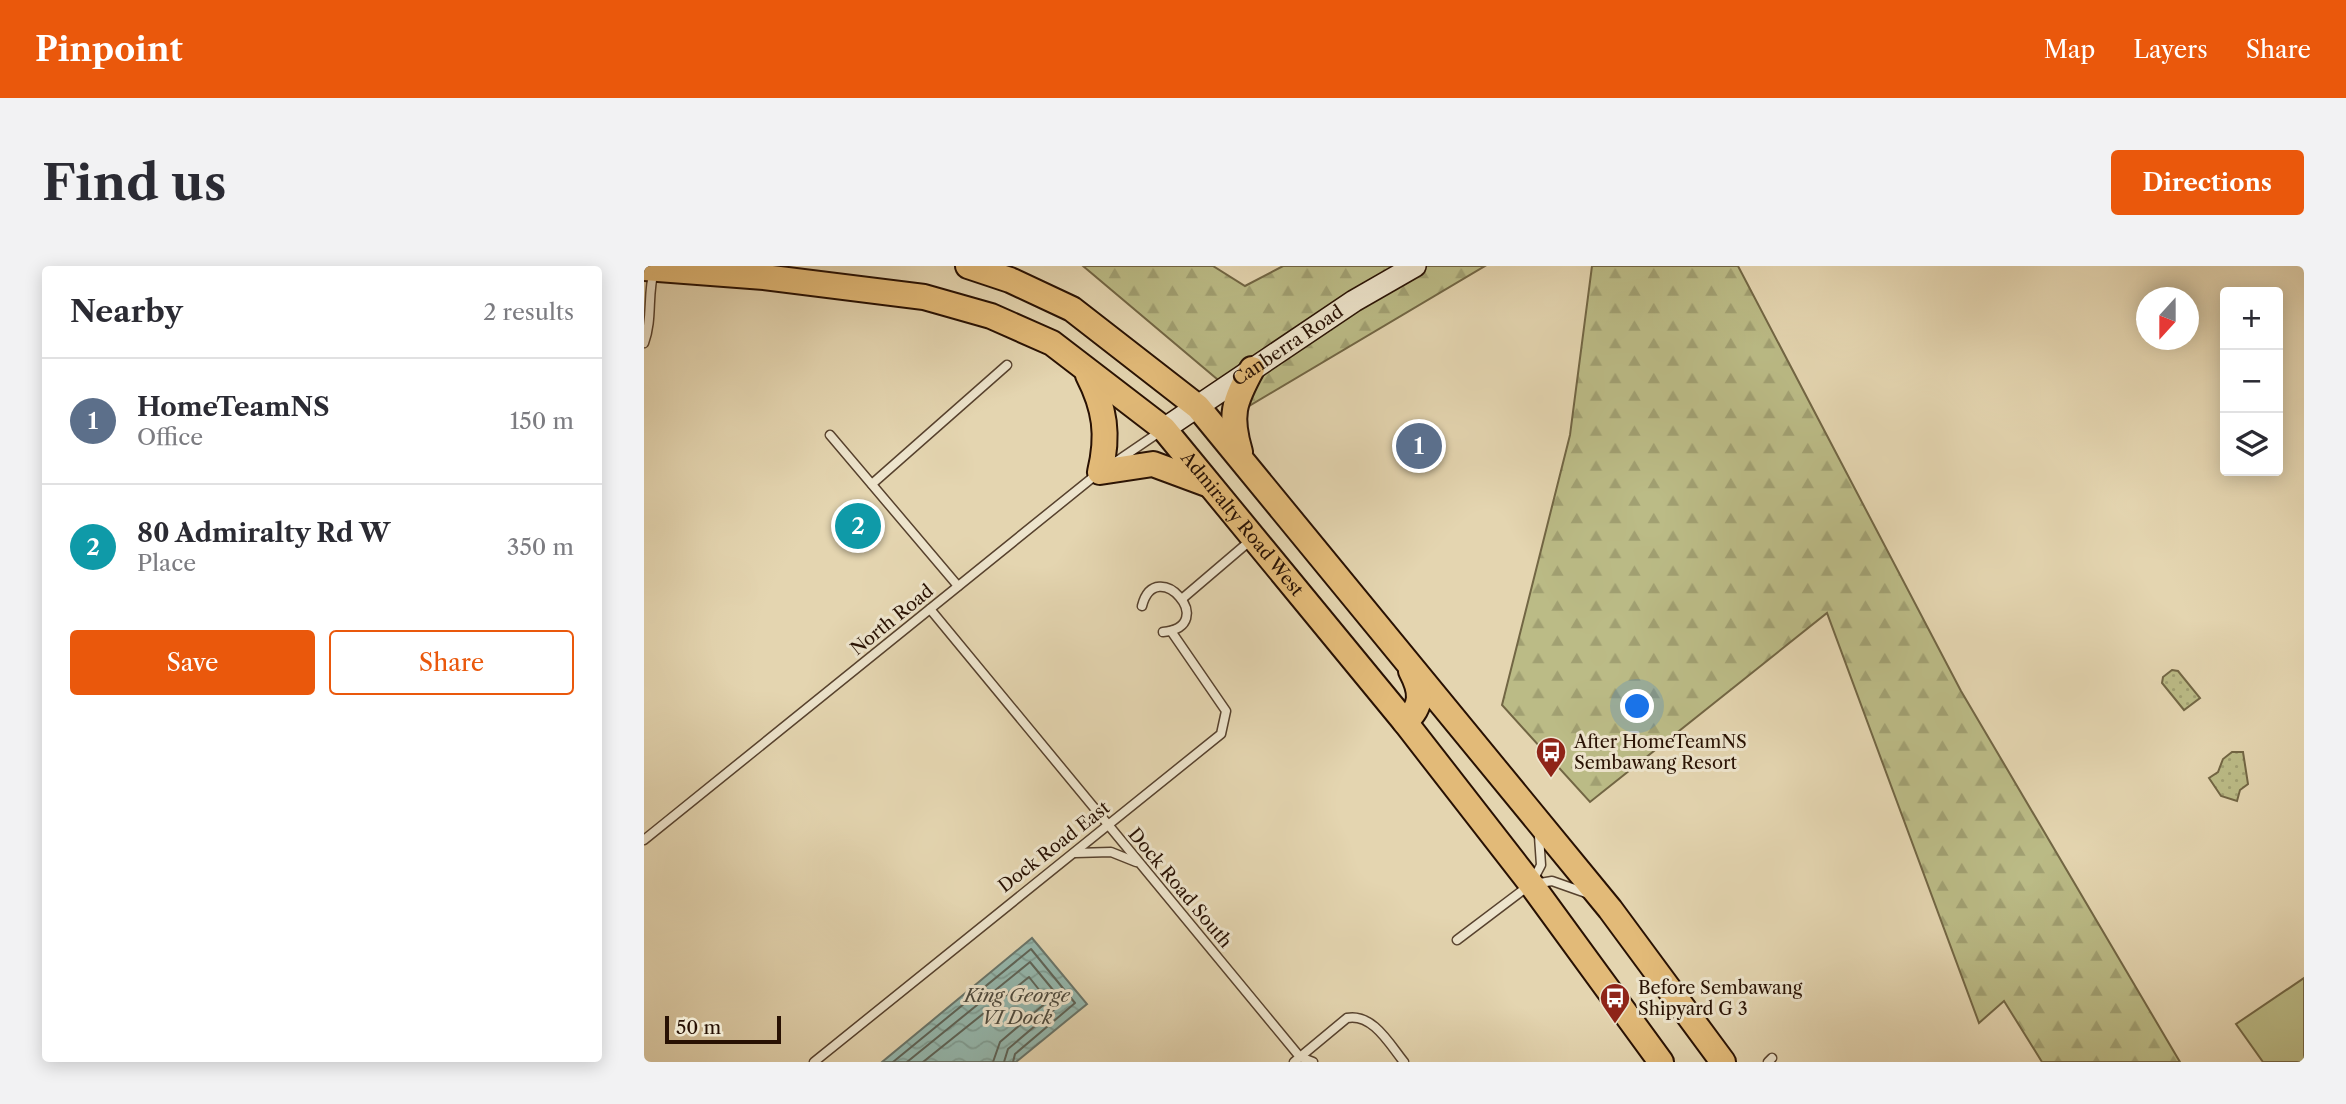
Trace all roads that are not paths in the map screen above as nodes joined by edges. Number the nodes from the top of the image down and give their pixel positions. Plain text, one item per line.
1 (968, 266) edge
2 (1415, 266) edge
3 (657, 267) edge
4 (644, 343) edge
5 (1007, 365) dead end
6 (1084, 368) junction
7 (1252, 369) junction
8 (1198, 407) junction
9 (1164, 429) junction
10 (830, 435) dead end
11 (1243, 460) junction
12 (1100, 472) junction
13 (872, 484) junction
14 (1211, 485) junction
15 (1253, 538) junction
16 (958, 586) junction
17 (1183, 598) junction
18 (1142, 606) dead end
19 (930, 609) junction
20 (1399, 651) junction
21 (1405, 722) junction
22 (1532, 814) junction
23 (1108, 826) junction
24 (644, 840) edge
25 (1072, 853) junction
26 (1139, 863) junction
27 (1531, 884) junction
28 (1610, 909) junction
29 (1457, 940) dead end
30 (1297, 1059) edge
31 (814, 1062) edge
32 (1313, 1062) edge
33 (1405, 1062) edge
34 (1661, 1062) edge
35 (1723, 1062) edge

1 - 8 main road
2 - 7 main road, Canberra Road
3 - 4 lane
3 - 6 main road, Admiralty Road West
5 - 13 lane
6 - 9 main road, Admiralty Road West
6 - 12 main road
7 - 8 main road, Canberra Road
7 - 11 main road
8 - 9 main road, Canberra Road
8 - 11 main road
9 - 12 lane, North Road
9 - 14 main road, Admiralty Road West
10 - 13 lane
11 - 20 main road
12 - 14 main road
12 - 16 lane, North Road
13 - 16 lane
14 - 15 main road, Admiralty Road West
15 - 17 lane
15 - 21 main road, Admiralty Road West
16 - 19 lane, North Road
17 - 18 lane
17 - 23 lane, Dock Road East
19 - 23 lane, Dock Road South
19 - 24 lane, North Road
20 - 21 main road
20 - 22 main road
21 - 27 main road, Admiralty Road West
22 - 27 lane
22 - 28 main road
23 - 25 lane, Dock Road East
23 - 26 lane, Dock Road South
25 - 26 lane
25 - 31 lane, Dock Road East
26 - 30 lane, Dock Road South
27 - 28 lane
27 - 29 lane
27 - 34 main road, Admiralty Road West
28 - 35 main road
30 - 32 lane
30 - 33 lane

